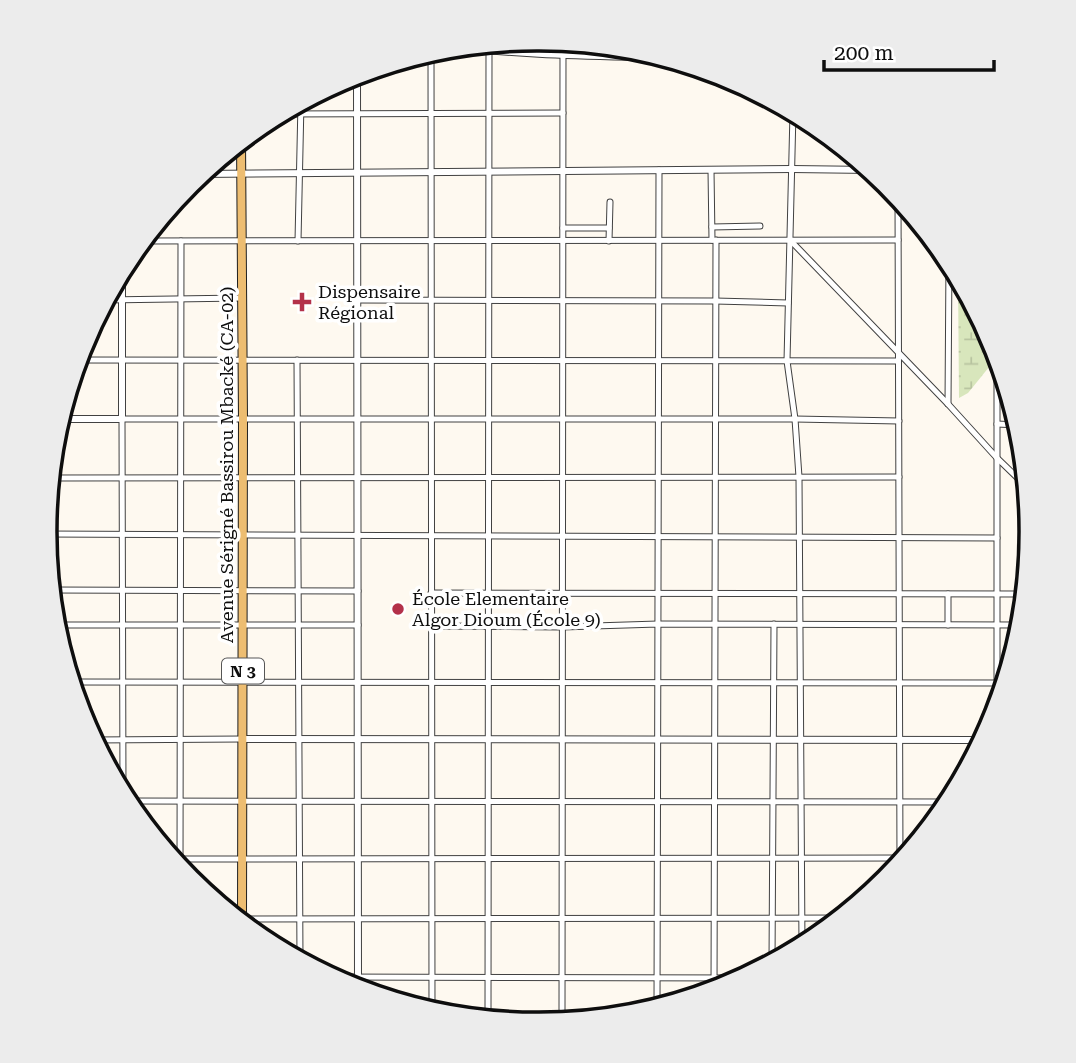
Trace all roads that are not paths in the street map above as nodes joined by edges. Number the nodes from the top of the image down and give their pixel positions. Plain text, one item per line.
1 (563, 52) edge
2 (500, 53) edge
3 (489, 54) edge
4 (563, 56) junction
5 (614, 57) edge
6 (431, 63) edge
7 (357, 86) edge
8 (300, 113) edge
9 (302, 113) edge
10 (357, 113) junction
11 (431, 113) junction
12 (489, 113) junction
13 (563, 113) junction
14 (793, 124) edge
15 (241, 153) edge
16 (792, 169) junction
17 (659, 170) junction
18 (711, 170) junction
19 (855, 170) edge
20 (563, 171) junction
21 (489, 172) junction
22 (357, 173) junction
23 (431, 173) junction
24 (217, 174) edge
25 (242, 174) junction
26 (299, 174) junction
27 (610, 202) dead end
28 (898, 214) edge
29 (760, 226) dead end
30 (712, 227) junction
31 (563, 228) junction
32 (609, 228) junction
33 (659, 240) junction
34 (714, 240) junction
35 (790, 240) junction
36 (898, 240) junction
37 (155, 241) edge
38 (181, 241) junction
39 (242, 241) junction
40 (298, 241) junction
41 (357, 241) junction
42 (431, 241) junction
43 (489, 241) junction
44 (563, 241) junction
45 (609, 241) junction
46 (949, 282) edge
47 (122, 291) edge
48 (242, 298) junction
49 (181, 299) junction
50 (117, 300) edge
51 (122, 300) junction
52 (358, 300) junction
53 (431, 300) junction
54 (488, 301) junction
55 (658, 301) junction
56 (715, 301) junction
57 (563, 302) junction
58 (788, 303) junction
59 (898, 353) junction
60 (89, 360) edge
61 (122, 360) junction
62 (181, 360) junction
63 (243, 360) junction
64 (297, 360) junction
65 (358, 360) junction
66 (431, 360) junction
67 (488, 361) junction
68 (563, 361) junction
69 (658, 361) junction
70 (715, 361) junction
71 (786, 361) junction
72 (898, 362) junction
73 (997, 390) edge
74 (948, 404) junction
75 (71, 419) edge
76 (122, 419) junction
77 (181, 419) junction
78 (243, 419) junction
79 (297, 419) junction
80 (358, 419) junction
81 (431, 419) junction
82 (794, 419) junction
83 (488, 420) junction
84 (563, 420) junction
85 (658, 420) junction
86 (715, 420) junction
87 (899, 421) junction
88 (997, 424) junction
89 (1007, 424) edge
90 (997, 458) junction
91 (1016, 475) edge
92 (358, 477) junction
93 (431, 477) junction
94 (488, 477) junction
95 (562, 477) junction
96 (658, 477) junction
97 (715, 477) junction
98 (799, 477) junction
99 (899, 477) junction
100 (60, 478) edge
101 (123, 478) junction
102 (181, 478) junction
103 (243, 478) junction
104 (297, 478) junction
105 (57, 534) edge
106 (123, 534) junction
107 (181, 534) junction
108 (243, 535) junction
109 (298, 535) junction
110 (358, 535) junction
111 (431, 536) junction
112 (488, 536) junction
113 (562, 536) junction
114 (658, 537) junction
115 (715, 537) junction
116 (800, 537) junction
117 (899, 538) junction
118 (997, 538) junction
119 (61, 590) edge
120 (123, 590) junction
121 (181, 590) junction
122 (243, 590) junction
123 (298, 591) junction
124 (358, 591) junction
125 (431, 593) junction
126 (488, 593) junction
127 (562, 593) junction
128 (658, 593) junction
129 (715, 593) junction
130 (800, 594) junction
131 (899, 594) junction
132 (948, 594) junction
133 (997, 594) junction
134 (1015, 594) edge
135 (657, 624) junction
136 (715, 624) junction
137 (774, 624) junction
138 (66, 625) edge
139 (122, 625) junction
140 (180, 625) junction
141 (243, 625) junction
142 (298, 625) junction
143 (358, 625) junction
144 (800, 625) junction
145 (899, 625) junction
146 (948, 625) junction
147 (997, 625) junction
148 (1010, 625) edge
149 (432, 626) junction
150 (488, 626) junction
151 (562, 626) junction
152 (997, 673) edge
153 (82, 682) edge
154 (123, 682) junction
155 (181, 682) junction
156 (243, 682) junction
157 (298, 682) junction
158 (358, 682) junction
159 (432, 682) junction
160 (488, 682) junction
161 (562, 682) junction
162 (657, 683) junction
163 (715, 683) junction
164 (773, 683) junction
165 (800, 683) junction
166 (899, 683) junction
167 (994, 683) edge
168 (242, 739) junction
169 (299, 739) junction
170 (358, 739) junction
171 (432, 739) junction
172 (488, 739) junction
173 (562, 739) junction
174 (657, 739) junction
175 (773, 739) junction
176 (801, 739) junction
177 (105, 740) edge
178 (123, 740) junction
179 (180, 740) junction
180 (715, 740) junction
181 (900, 740) junction
182 (971, 740) edge
183 (124, 775) edge
184 (138, 800) edge
185 (180, 801) junction
186 (242, 801) junction
187 (299, 801) junction
188 (358, 801) junction
189 (432, 801) junction
190 (488, 801) junction
191 (562, 801) junction
192 (657, 801) junction
193 (714, 801) junction
194 (772, 801) junction
195 (801, 801) junction
196 (900, 802) junction
197 (936, 802) edge
198 (901, 846) edge
199 (180, 851) edge
200 (714, 858) junction
201 (772, 858) junction
202 (801, 858) junction
203 (187, 859) edge
204 (242, 859) junction
205 (299, 859) junction
206 (358, 859) junction
207 (432, 859) junction
208 (488, 859) junction
209 (562, 859) junction
210 (657, 859) junction
211 (888, 860) edge
212 (240, 909) edge
213 (432, 918) junction
214 (562, 918) junction
215 (657, 918) junction
216 (714, 918) junction
217 (772, 918) junction
218 (802, 918) junction
219 (824, 918) edge
220 (300, 919) junction
221 (358, 919) junction
222 (488, 919) junction
223 (255, 920) edge
224 (802, 933) edge
225 (300, 949) edge
226 (772, 951) edge
227 (358, 977) joint
228 (432, 977) junction
229 (488, 977) junction
230 (562, 977) junction
231 (657, 977) junction
232 (714, 978) joint
233 (657, 997) edge
234 (432, 1000) edge
235 (488, 1009) edge
236 (562, 1011) edge

1 - 4 street
2 - 4 street
3 - 12 street
4 - 5 street
4 - 13 street
6 - 11 street
7 - 10 street
8 - 26 street
9 - 10 street
10 - 11 street
10 - 22 street
11 - 12 street
11 - 23 street
12 - 13 street
12 - 21 street
13 - 20 street
14 - 16 street
15 - 25 main road, N 3
16 - 18 street
16 - 19 street
16 - 35 street
17 - 18 street
17 - 20 street
17 - 33 street
18 - 30 street
20 - 21 street
20 - 31 street
21 - 23 street
21 - 43 street
22 - 23 street
22 - 26 street
22 - 41 street
23 - 42 street
24 - 25 street
25 - 26 street
25 - 39 main road, Avenue Sérigné Bassirou Mbacké (CA-02) / N 3
26 - 40 street
27 - 32 street
28 - 36 street
29 - 30 street
30 - 34 street
31 - 32 street
31 - 44 street
32 - 45 street
33 - 34 street
33 - 45 street
33 - 55 street
34 - 35 street
34 - 56 street
35 - 36 street
35 - 58 street
35 - 59 street
36 - 59 street
37 - 38 street
38 - 39 street
38 - 49 street
39 - 40 street
39 - 48 main road, Avenue Sérigné Bassirou Mbacké (CA-02) / N 3
40 - 41 street
41 - 42 street
41 - 52 street
42 - 43 street
42 - 53 street
43 - 44 street
43 - 54 street
44 - 45 street
44 - 57 street
46 - 74 street
47 - 51 street
48 - 49 street
48 - 63 main road, Avenue Sérigné Bassirou Mbacké (CA-02) / N 3
49 - 51 street
49 - 62 street
50 - 51 street
51 - 61 street
52 - 53 street
52 - 65 street
53 - 54 street
53 - 66 street
54 - 57 street
54 - 67 street
55 - 56 street
55 - 57 street
55 - 69 street
56 - 58 street
56 - 70 street
57 - 68 street
58 - 71 street
59 - 72 street
59 - 74 street
60 - 61 street
61 - 62 street
61 - 76 street
62 - 63 street
62 - 77 street
63 - 64 street
63 - 78 main road, Avenue Sérigné Bassirou Mbacké (CA-02) / N 3
64 - 65 street
64 - 79 street
65 - 66 street
65 - 80 street
66 - 67 street
66 - 81 street
67 - 68 street
67 - 83 street
68 - 69 street
68 - 84 street
69 - 70 street
69 - 85 street
70 - 71 street
70 - 86 street
71 - 72 street
71 - 82 street
72 - 87 street
73 - 88 street
74 - 90 street
75 - 76 street
76 - 77 street
76 - 101 street
77 - 78 street
77 - 102 street
78 - 79 street
78 - 103 main road, Avenue Sérigné Bassirou Mbacké (CA-02) / N 3
79 - 80 street
79 - 104 street
80 - 81 street
80 - 92 street
81 - 83 street
81 - 93 street
82 - 86 street
82 - 87 street
82 - 98 street
83 - 84 street
83 - 94 street
84 - 85 street
84 - 95 street
85 - 86 street
85 - 96 street
86 - 97 street
87 - 99 street
88 - 89 street
88 - 90 street
90 - 91 street
90 - 118 street
92 - 93 street
92 - 104 street
92 - 110 street
93 - 94 street
93 - 111 street
94 - 95 street
94 - 112 street
95 - 96 street
95 - 113 street
96 - 97 street
96 - 114 street
97 - 98 street
97 - 115 street
98 - 99 street
98 - 116 street
99 - 117 street
100 - 101 street
101 - 102 street
101 - 106 street
102 - 103 street
102 - 107 street
103 - 104 street
103 - 108 main road, Avenue Sérigné Bassirou Mbacké (CA-02) / N 3
104 - 109 street
105 - 106 street
106 - 107 street
106 - 120 street
107 - 108 street
107 - 121 street
108 - 109 street
108 - 122 main road, Avenue Sérigné Bassirou Mbacké (CA-02) / N 3
109 - 110 street
109 - 123 street
110 - 111 street
110 - 124 street
111 - 112 street
111 - 125 street
112 - 113 street
112 - 126 street
113 - 114 street
113 - 127 street
114 - 115 street
114 - 128 street
115 - 116 street
115 - 129 street
116 - 117 street
116 - 130 street
117 - 118 street
117 - 131 street
118 - 133 street
119 - 120 street
120 - 121 street
120 - 139 street
121 - 122 street
121 - 140 street
122 - 123 street
122 - 141 main road, Avenue Sérigné Bassirou Mbacké (CA-02) / N 3
123 - 124 street
123 - 142 street
124 - 143 street
125 - 126 street
125 - 149 street
126 - 127 street
126 - 150 street
127 - 128 street
127 - 151 street
128 - 129 street
128 - 135 street
129 - 130 street
129 - 136 street
130 - 131 street
130 - 144 street
131 - 132 street
131 - 145 street
132 - 133 street
132 - 146 street
133 - 134 street
133 - 147 street
135 - 136 street
135 - 151 street
135 - 162 street
136 - 137 street
136 - 163 street
137 - 144 street
137 - 164 street
138 - 139 street
139 - 140 street
139 - 154 street
140 - 141 street
140 - 155 street
141 - 142 street
141 - 156 main road, Avenue Sérigné Bassirou Mbacké (CA-02) / N 3
142 - 143 street
142 - 157 street
143 - 158 street
144 - 145 street
144 - 165 street
145 - 146 street
145 - 166 street
146 - 147 street
147 - 148 street
147 - 152 street
149 - 150 street
149 - 159 street
150 - 151 street
150 - 160 street
151 - 161 street
153 - 154 street
154 - 155 street
154 - 178 street
155 - 156 street
155 - 179 street
156 - 157 street
156 - 168 main road, Avenue Sérigné Bassirou Mbacké (CA-02) / N 3
157 - 158 street
157 - 169 street
158 - 159 street
158 - 170 street
159 - 160 street
159 - 171 street
160 - 161 street
160 - 172 street
161 - 162 street
161 - 173 street
162 - 163 street
162 - 174 street
163 - 164 street
163 - 180 street
164 - 165 street
164 - 175 street
165 - 166 street
165 - 176 street
166 - 167 street
166 - 181 street
168 - 169 street
168 - 179 street
168 - 186 main road, Avenue Sérigné Bassirou Mbacké (CA-02) / N 3
169 - 170 street
169 - 187 street
170 - 171 street
170 - 188 street
171 - 172 street
171 - 189 street
172 - 173 street
172 - 190 street
173 - 174 street
173 - 191 street
174 - 180 street
174 - 192 street
175 - 176 street
175 - 180 street
175 - 194 street
176 - 181 street
176 - 195 street
177 - 178 street
178 - 179 street
178 - 183 street
179 - 185 street
180 - 193 street
181 - 182 street
181 - 196 street
184 - 185 street
185 - 186 street
185 - 199 street
186 - 187 street
186 - 204 main road, Avenue Sérigné Bassirou Mbacké (CA-02) / N 3
187 - 188 street
187 - 205 street
188 - 189 street
188 - 206 street
189 - 190 street
189 - 207 street
190 - 191 street
190 - 208 street
191 - 192 street
191 - 209 street
192 - 193 street
192 - 210 street
193 - 194 street
193 - 200 street
194 - 195 street
194 - 201 street
195 - 196 street
195 - 202 street
196 - 197 street
196 - 198 street
200 - 201 street
200 - 210 street
200 - 216 street
201 - 202 street
201 - 217 street
202 - 211 street
202 - 218 street
203 - 204 street
204 - 205 street
204 - 212 main road, Avenue Sérigné Bassirou Mbacké (CA-02) / N 3
205 - 206 street
205 - 220 street
206 - 207 street
206 - 221 street
207 - 208 street
207 - 213 street
208 - 209 street
208 - 222 street
209 - 210 street
209 - 214 street
210 - 215 street
213 - 221 street
213 - 222 street
213 - 228 street
214 - 215 street
214 - 222 street
214 - 230 street
215 - 216 street
215 - 231 street
216 - 217 street
216 - 232 street
217 - 218 street
217 - 226 street
218 - 219 street
218 - 224 street
220 - 221 street
220 - 223 street
220 - 225 street
221 - 227 street
222 - 229 street
227 - 228 street
228 - 229 street
228 - 234 street
229 - 230 street
229 - 235 street
230 - 231 street
230 - 236 street
231 - 232 street
231 - 233 street

